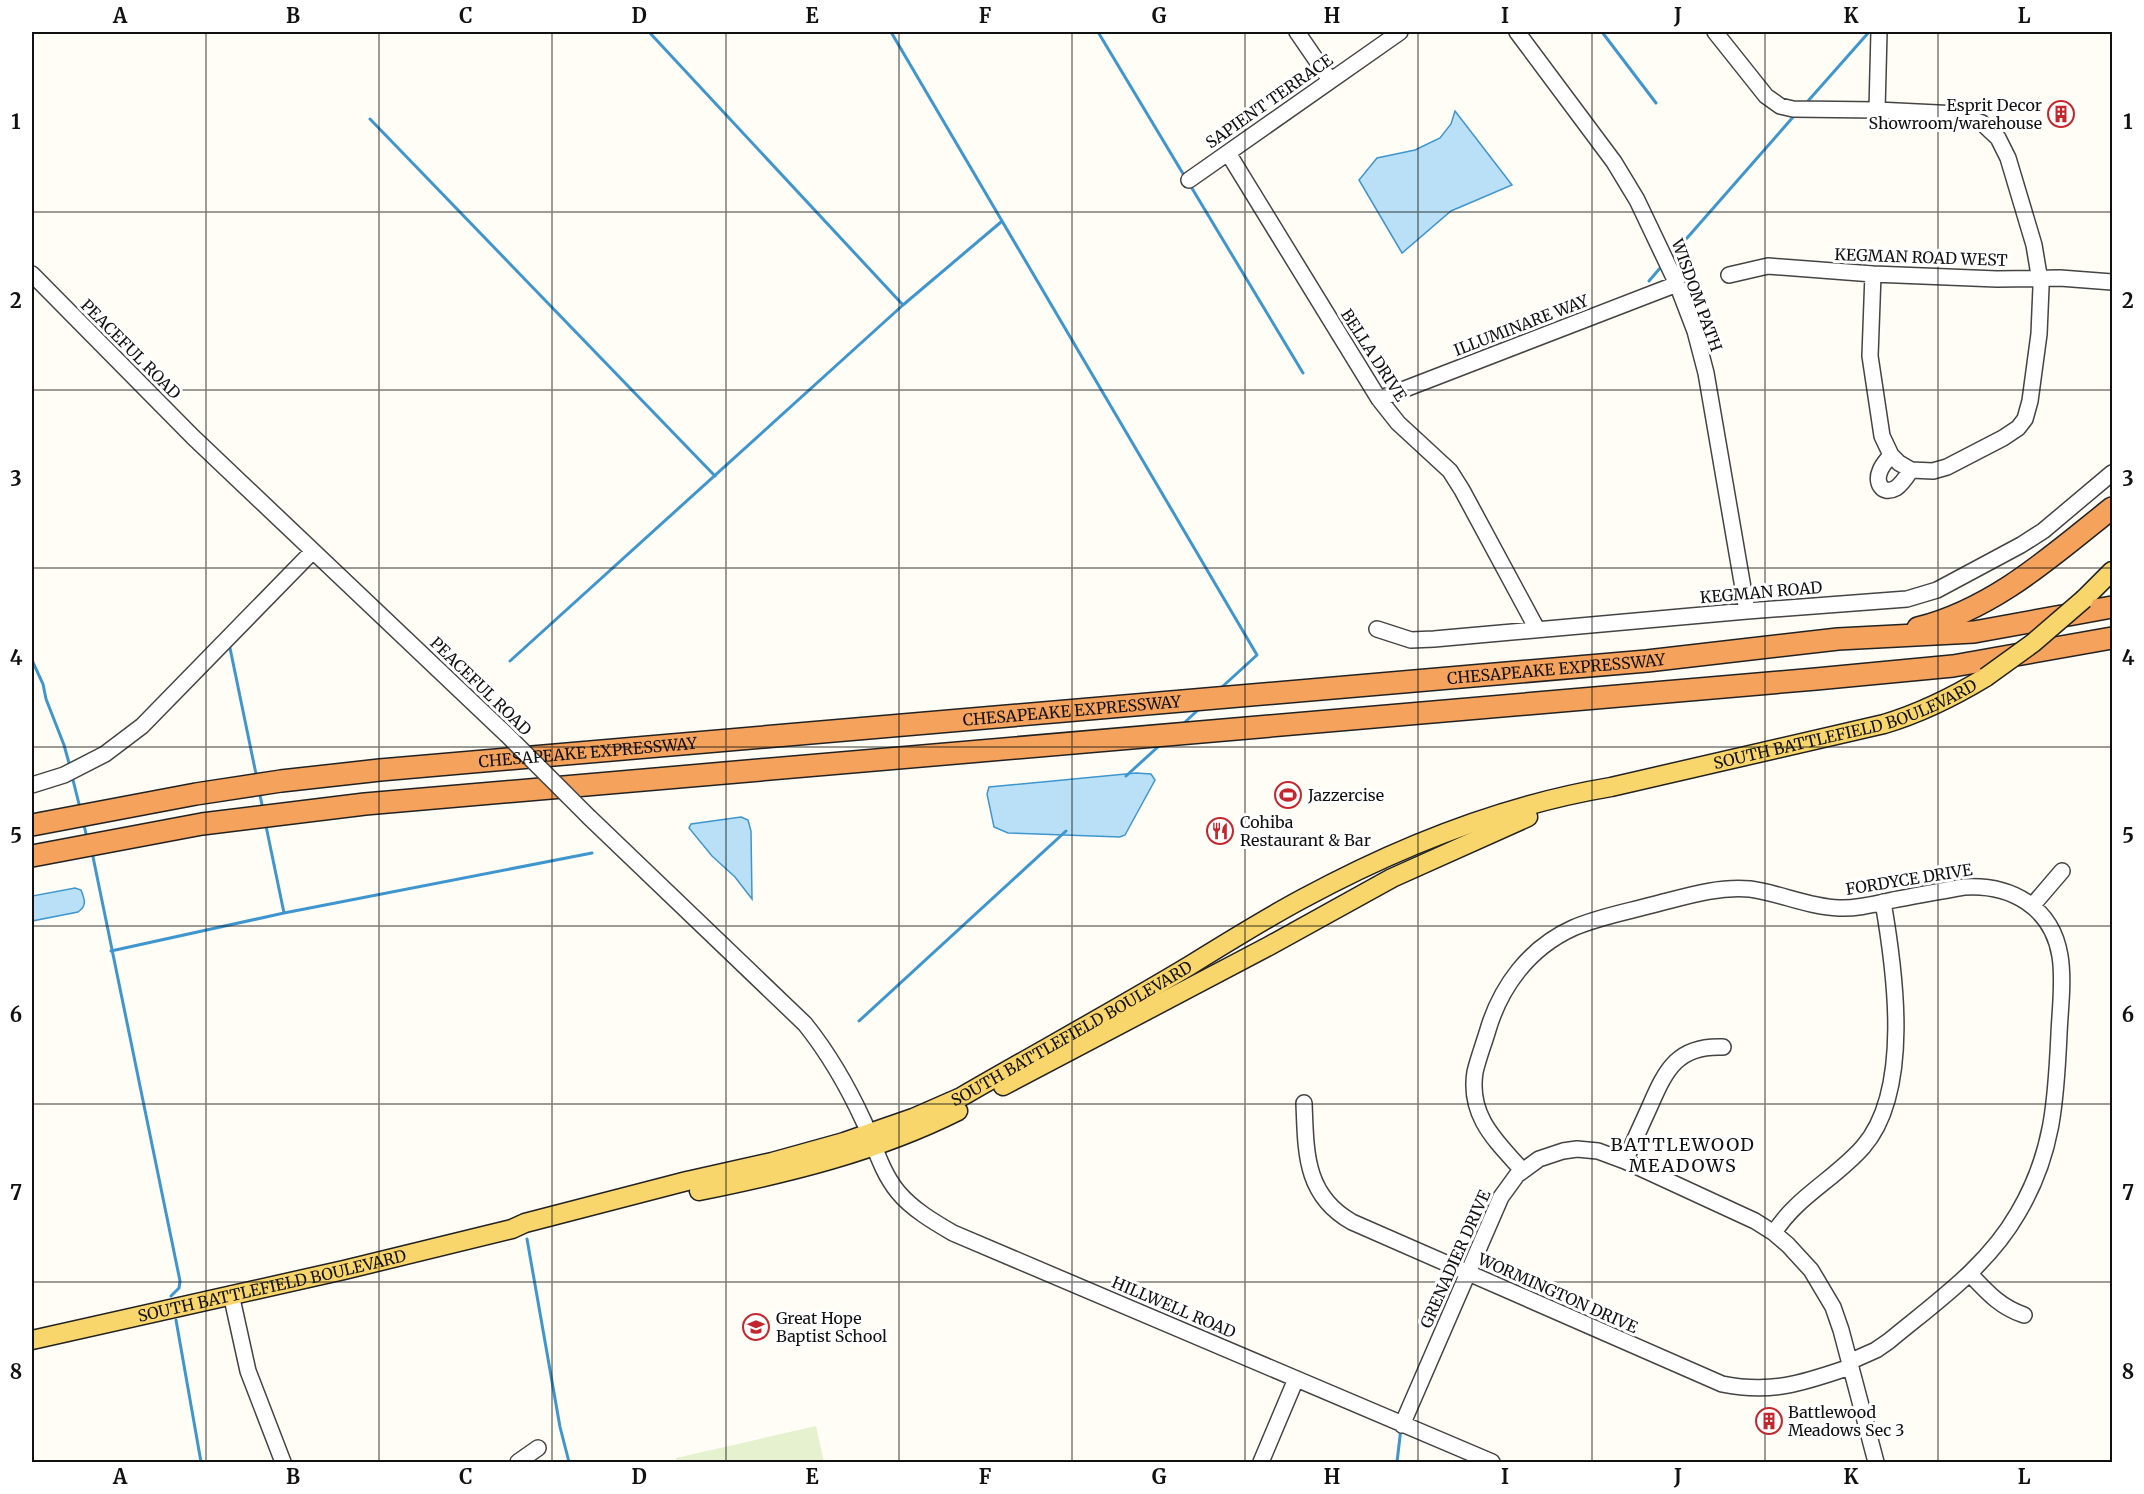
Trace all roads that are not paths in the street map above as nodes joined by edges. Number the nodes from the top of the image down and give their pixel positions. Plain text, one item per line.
1 (1297, 32) edge
2 (1400, 32) edge
3 (1516, 32) edge
4 (1715, 32) edge
5 (1879, 32) edge
6 (1330, 80) junction
7 (1876, 110) junction
8 (1228, 153) junction
9 (1189, 180) dead end
10 (32, 274) edge
11 (1873, 274) junction
12 (1729, 275) dead end
13 (2040, 278) junction
14 (2112, 282) edge
15 (1677, 284) junction
16 (1379, 399) junction
17 (1891, 455) junction
18 (1911, 470) junction
19 (2112, 473) edge
20 (2112, 508) edge
21 (313, 551) junction
22 (2112, 571) edge
23 (2112, 607) edge
24 (1747, 611) junction
25 (1377, 629) dead end
26 (1536, 629) junction
27 (2112, 638) edge
28 (1838, 639) junction
29 (32, 785) edge
30 (1611, 787) junction
31 (32, 825) edge
32 (32, 856) edge
33 (2062, 871) dead end
34 (1883, 902) junction
35 (2032, 906) junction
36 (1723, 1047) dead end
37 (1304, 1103) dead end
38 (871, 1140) junction
39 (1625, 1161) junction
40 (1522, 1170) junction
41 (1774, 1233) junction
42 (1467, 1273) junction
43 (1970, 1274) junction
44 (231, 1294) junction
45 (2024, 1315) dead end
46 (32, 1340) edge
47 (1849, 1365) junction
48 (1296, 1379) junction
49 (1402, 1425) junction
50 (538, 1448) dead end
51 (283, 1462) edge
52 (518, 1462) edge
53 (1261, 1462) edge
54 (1492, 1462) edge
55 (1876, 1462) edge

1 - 6 street
2 - 6 street, SAPIENT TERRACE
3 - 15 street, WISDOM PATH
4 - 7 street
5 - 7 street
6 - 8 street, SAPIENT TERRACE
7 - 13 street
8 - 9 street, SAPIENT TERRACE
8 - 16 street, BELLA DRIVE
10 - 21 street, PEACEFUL ROAD
11 - 12 street, KEGMAN ROAD WEST
11 - 13 street, KEGMAN ROAD WEST
11 - 17 street
13 - 14 street, KEGMAN ROAD WEST
13 - 18 street
15 - 16 street, ILLUMINARE WAY
15 - 24 street, WISDOM PATH
16 - 26 street, BELLA DRIVE
17 - 18 street
17 - 18 street
19 - 24 street, KEGMAN ROAD
20 - 28 highway
21 - 29 street
21 - 38 street, PEACEFUL ROAD, bridge
22 - 30 main road, SOUTH BATTLEFIELD BOULEVARD, bridge
23 - 28 highway, CHESAPEAKE EXPRESSWAY
24 - 26 street, KEGMAN ROAD
25 - 26 street, KEGMAN ROAD
27 - 32 highway, CHESAPEAKE EXPRESSWAY
28 - 31 highway, CHESAPEAKE EXPRESSWAY
30 - 38 main road, SOUTH BATTLEFIELD BOULEVARD
30 - 38 main road, SOUTH BATTLEFIELD BOULEVARD
33 - 35 street
34 - 35 street, FORDYCE DRIVE
34 - 40 street, FORDYCE DRIVE
34 - 41 street
35 - 43 street, FORDYCE DRIVE
36 - 39 street
37 - 42 street, WORMINGTON DRIVE
38 - 44 main road, SOUTH BATTLEFIELD BOULEVARD
38 - 48 street, HILLWELL ROAD
39 - 40 street, GRENADIER DRIVE
39 - 41 street, GRENADIER DRIVE
40 - 42 street, GRENADIER DRIVE
41 - 47 street, GRENADIER DRIVE
42 - 47 street, WORMINGTON DRIVE
42 - 49 street, GRENADIER DRIVE
43 - 45 street
43 - 47 street, FORDYCE DRIVE
44 - 46 main road, SOUTH BATTLEFIELD BOULEVARD
44 - 51 street
47 - 55 street, GRENADIER DRIVE
48 - 49 street, HILLWELL ROAD
48 - 53 street
49 - 54 street, HILLWELL ROAD
50 - 52 street

